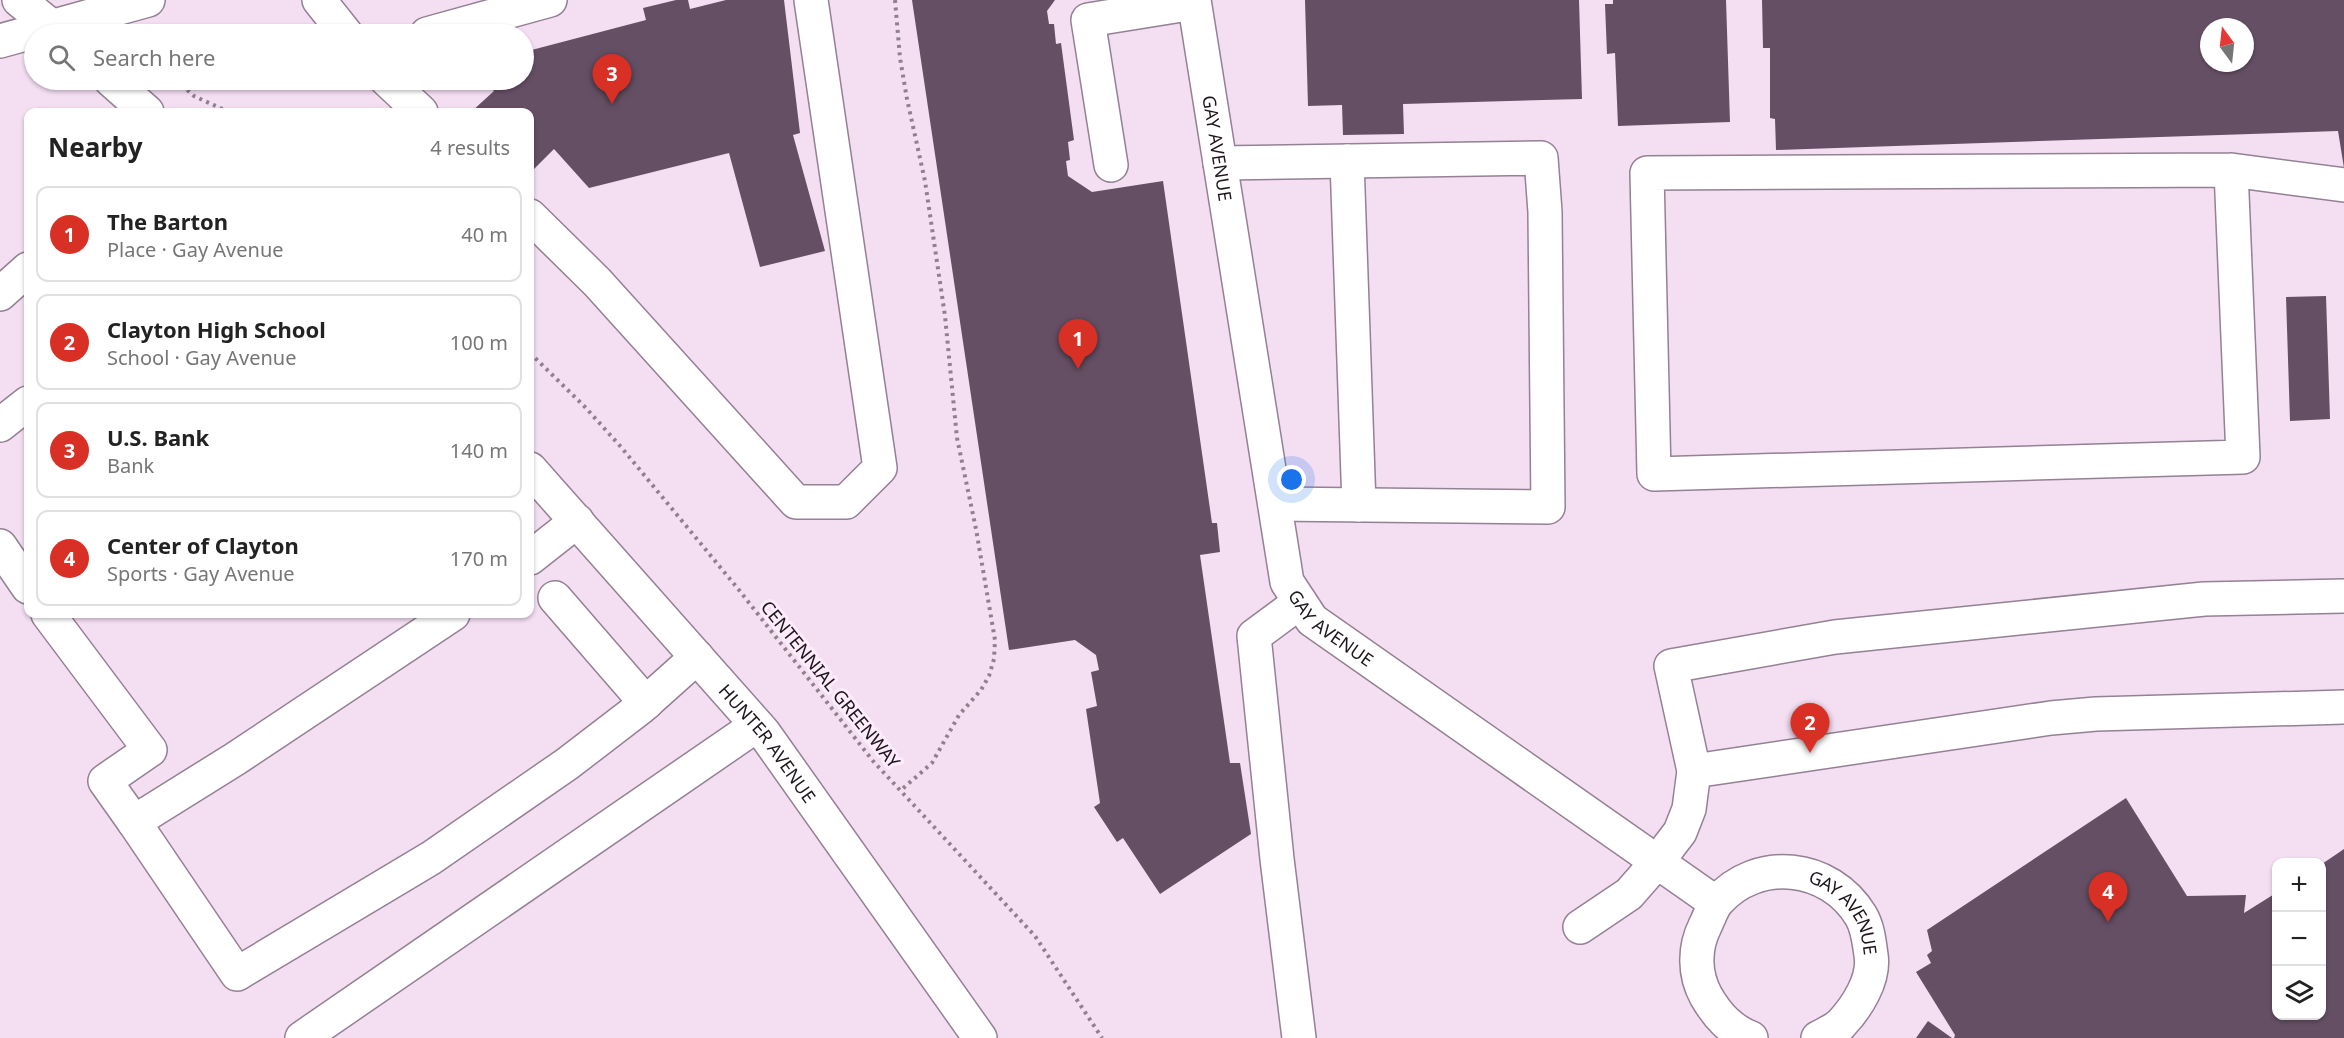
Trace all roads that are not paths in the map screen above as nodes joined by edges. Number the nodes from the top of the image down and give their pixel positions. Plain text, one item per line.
1 (19, 0) edge
2 (148, 0) edge
3 (320, 0) edge
4 (550, 0) edge
5 (811, 0) edge
6 (1194, 2) edge
7 (49, 24) edge
8 (74, 24) edge
9 (338, 24) edge
10 (463, 24) edge
11 (24, 36) edge
12 (0, 41) edge
13 (122, 90) edge
14 (398, 90) edge
15 (142, 108) edge
16 (417, 108) edge
17 (1347, 161) junction
18 (1220, 163) junction
19 (1111, 165) dead end
20 (2231, 170) junction
21 (2344, 185) edge
22 (534, 220) edge
23 (24, 273) edge
24 (0, 294) edge
25 (24, 406) edge
26 (0, 425) edge
27 (534, 473) edge
28 (1275, 504) junction
29 (1359, 505) junction
30 (576, 521) junction
31 (0, 546) edge
32 (534, 555) edge
33 (24, 580) edge
34 (2344, 596) edge
35 (555, 598) dead end
36 (1300, 602) junction
37 (51, 618) edge
38 (438, 618) edge
39 (697, 657) junction
40 (646, 703) junction
41 (2344, 706) edge
42 (757, 726) junction
43 (1694, 771) junction
44 (134, 822) junction
45 (1658, 862) junction
46 (1716, 903) junction
47 (1580, 927) dead end
48 (302, 1038) edge
49 (980, 1038) edge
50 (1299, 1038) edge
51 (1751, 1038) edge
52 (1818, 1038) edge

1 - 7 street
2 - 8 street
3 - 9 street
4 - 10 street
5 - 22 street
6 - 18 street, GAY AVENUE
6 - 19 street
11 - 12 street
13 - 15 street
14 - 16 street
17 - 18 street
17 - 29 street
17 - 29 street
18 - 28 street, GAY AVENUE
20 - 20 street
20 - 21 street
23 - 24 street
25 - 26 street
27 - 30 street, HUNTER AVENUE
28 - 29 street
28 - 36 street, GAY AVENUE
30 - 32 street
30 - 39 street, HUNTER AVENUE
31 - 33 street
34 - 43 street
35 - 40 street
36 - 45 street, GAY AVENUE
36 - 50 street
37 - 44 street
38 - 44 street
39 - 40 street
39 - 42 street, HUNTER AVENUE
40 - 44 street
41 - 43 street
42 - 48 street
42 - 49 street, HUNTER AVENUE
43 - 45 street
45 - 46 street, GAY AVENUE
45 - 47 street
46 - 51 street, GAY AVENUE
46 - 52 street, GAY AVENUE

